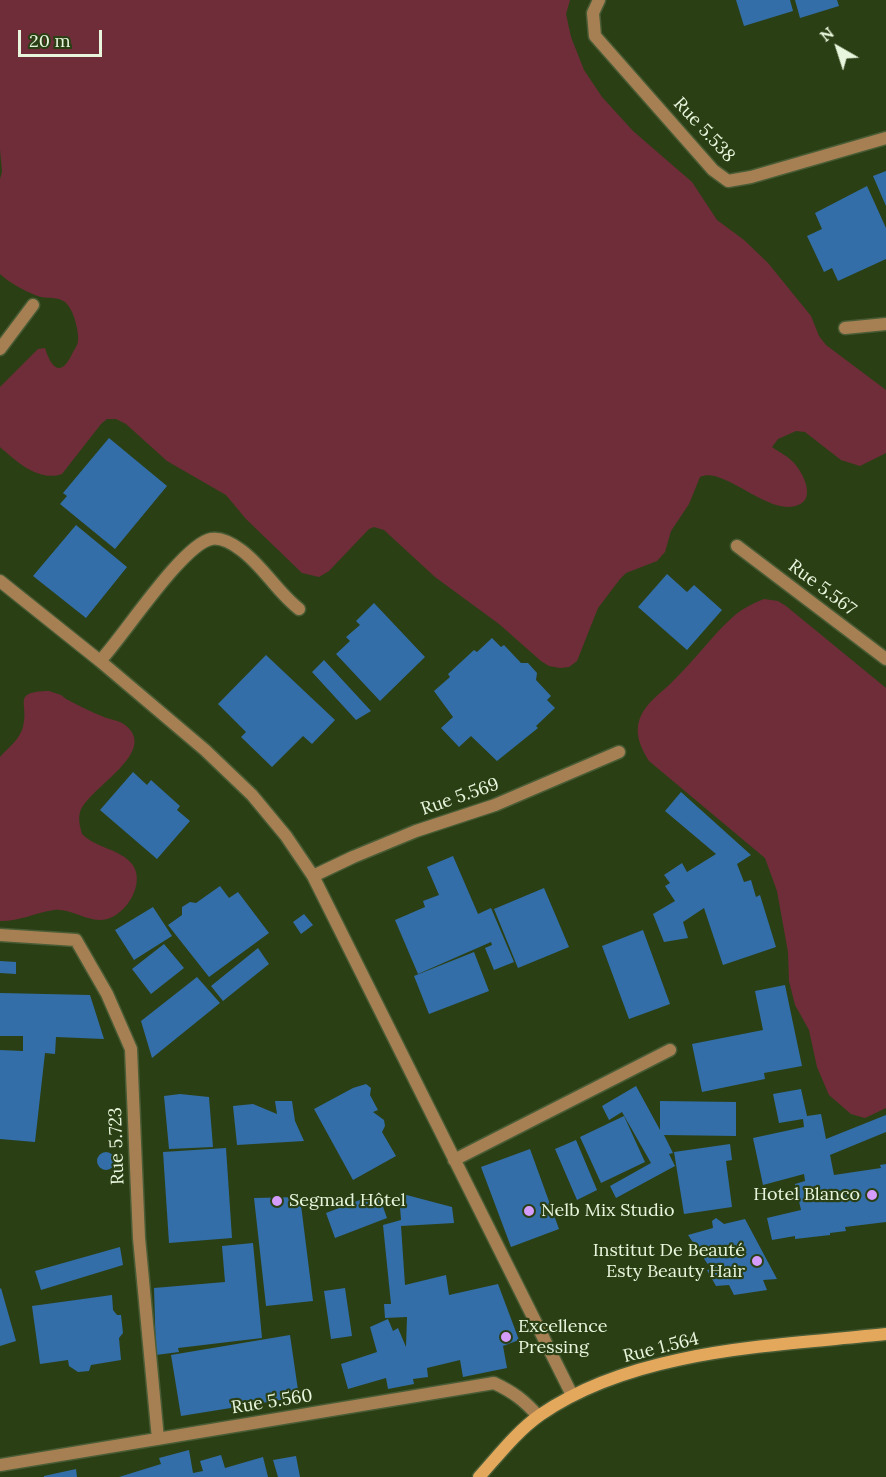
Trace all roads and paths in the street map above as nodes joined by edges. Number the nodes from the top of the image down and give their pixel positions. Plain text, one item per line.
1 (599, 0) edge
2 (886, 138) edge
3 (33, 305) dead end
4 (886, 324) edge
5 (845, 328) dead end
6 (0, 349) edge
7 (737, 546) dead end
8 (0, 581) edge
9 (299, 609) dead end
10 (886, 659) edge
11 (100, 661) junction
12 (619, 752) dead end
13 (312, 876) junction
14 (0, 934) edge
15 (670, 1050) dead end
16 (454, 1160) junction
17 (886, 1334) edge
18 (572, 1395) junction
19 (538, 1416) junction
20 (158, 1439) junction
21 (0, 1465) edge
22 (479, 1477) edge

1 - 2 street, Rue 5.538
3 - 6 street
4 - 5 street
7 - 10 street, Rue 5.567
8 - 11 street
9 - 11 street
11 - 13 street
12 - 13 street, Rue 5.569
13 - 16 street
14 - 20 street, Rue 5.723
15 - 16 street
16 - 18 street
17 - 18 main road, Rue 1.564
18 - 19 main road, Rue 1.564
19 - 20 street, Rue 5.560
19 - 22 main road, Rue 1.564
20 - 21 street, Rue 5.560

